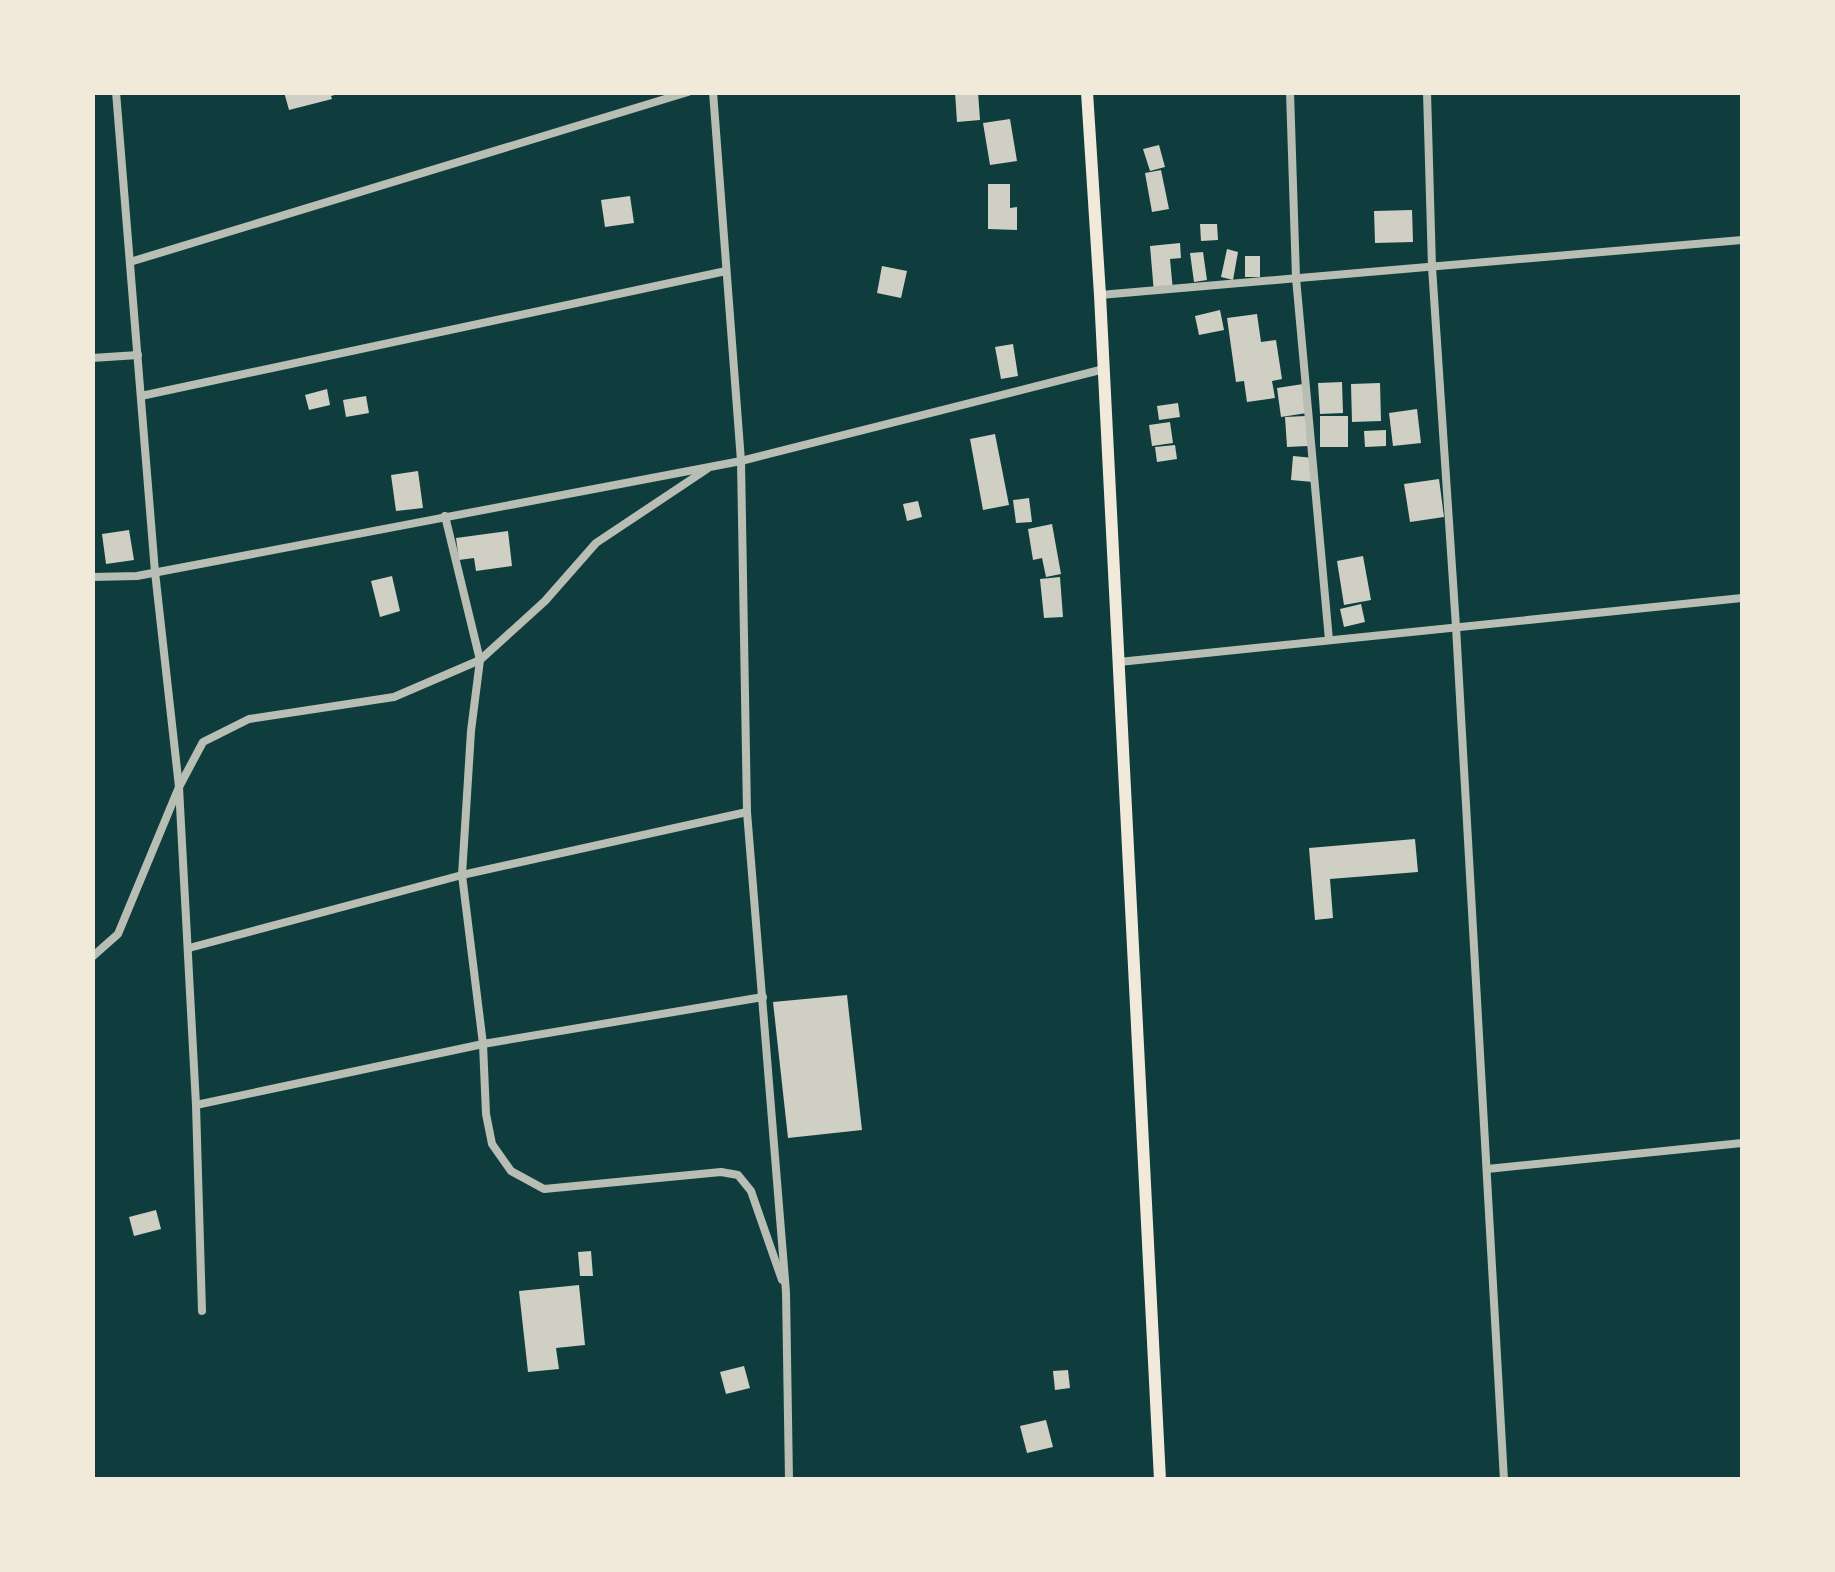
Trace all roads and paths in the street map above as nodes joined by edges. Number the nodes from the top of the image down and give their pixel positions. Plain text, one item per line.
1 (116, 92) edge
2 (688, 92) edge
3 (713, 92) edge
4 (1086, 92) edge
5 (1290, 92) edge
6 (1427, 92) edge
7 (1742, 240) edge
8 (130, 262) junction
9 (1432, 267) junction
10 (726, 271) junction
11 (1296, 278) junction
12 (1100, 295) junction
13 (138, 355) junction
14 (92, 358) edge
15 (1104, 369) junction
16 (141, 396) junction
17 (740, 461) junction
18 (711, 467) junction
19 (444, 516) junction
20 (156, 572) junction
21 (92, 577) edge
22 (1742, 598) edge
23 (1456, 627) junction
24 (1329, 640) junction
25 (480, 660) junction
26 (1119, 662) junction
27 (179, 787) junction
28 (748, 812) junction
29 (462, 875) junction
30 (189, 948) junction
31 (92, 956) edge
32 (762, 996) junction
33 (484, 1044) junction
34 (196, 1105) junction
35 (1742, 1143) edge
36 (1487, 1169) junction
37 (786, 1292) junction
38 (202, 1311) dead end
39 (789, 1480) edge
40 (1160, 1480) edge
41 (1504, 1480) edge

1 - 8 street
2 - 8 street
3 - 10 street
4 - 12 highway
5 - 11 street
6 - 9 street
7 - 9 street
8 - 13 street
9 - 11 street
9 - 23 street
10 - 16 street
10 - 17 street
11 - 12 street
11 - 24 street
12 - 15 highway
13 - 14 street
13 - 16 street
15 - 17 street
15 - 26 highway
16 - 20 street
17 - 18 street
17 - 28 street
18 - 19 street
18 - 25 street
19 - 20 street
19 - 25 street
20 - 21 street
20 - 27 street
22 - 23 street
23 - 24 street
23 - 36 street
24 - 26 street
25 - 27 street
25 - 29 street
26 - 40 highway
27 - 30 street
27 - 31 street
28 - 29 street
28 - 32 street
29 - 30 street
29 - 33 street
30 - 34 street
32 - 33 street
32 - 37 street
33 - 34 street
33 - 37 street
34 - 38 street
35 - 36 street
36 - 41 street
37 - 39 street

